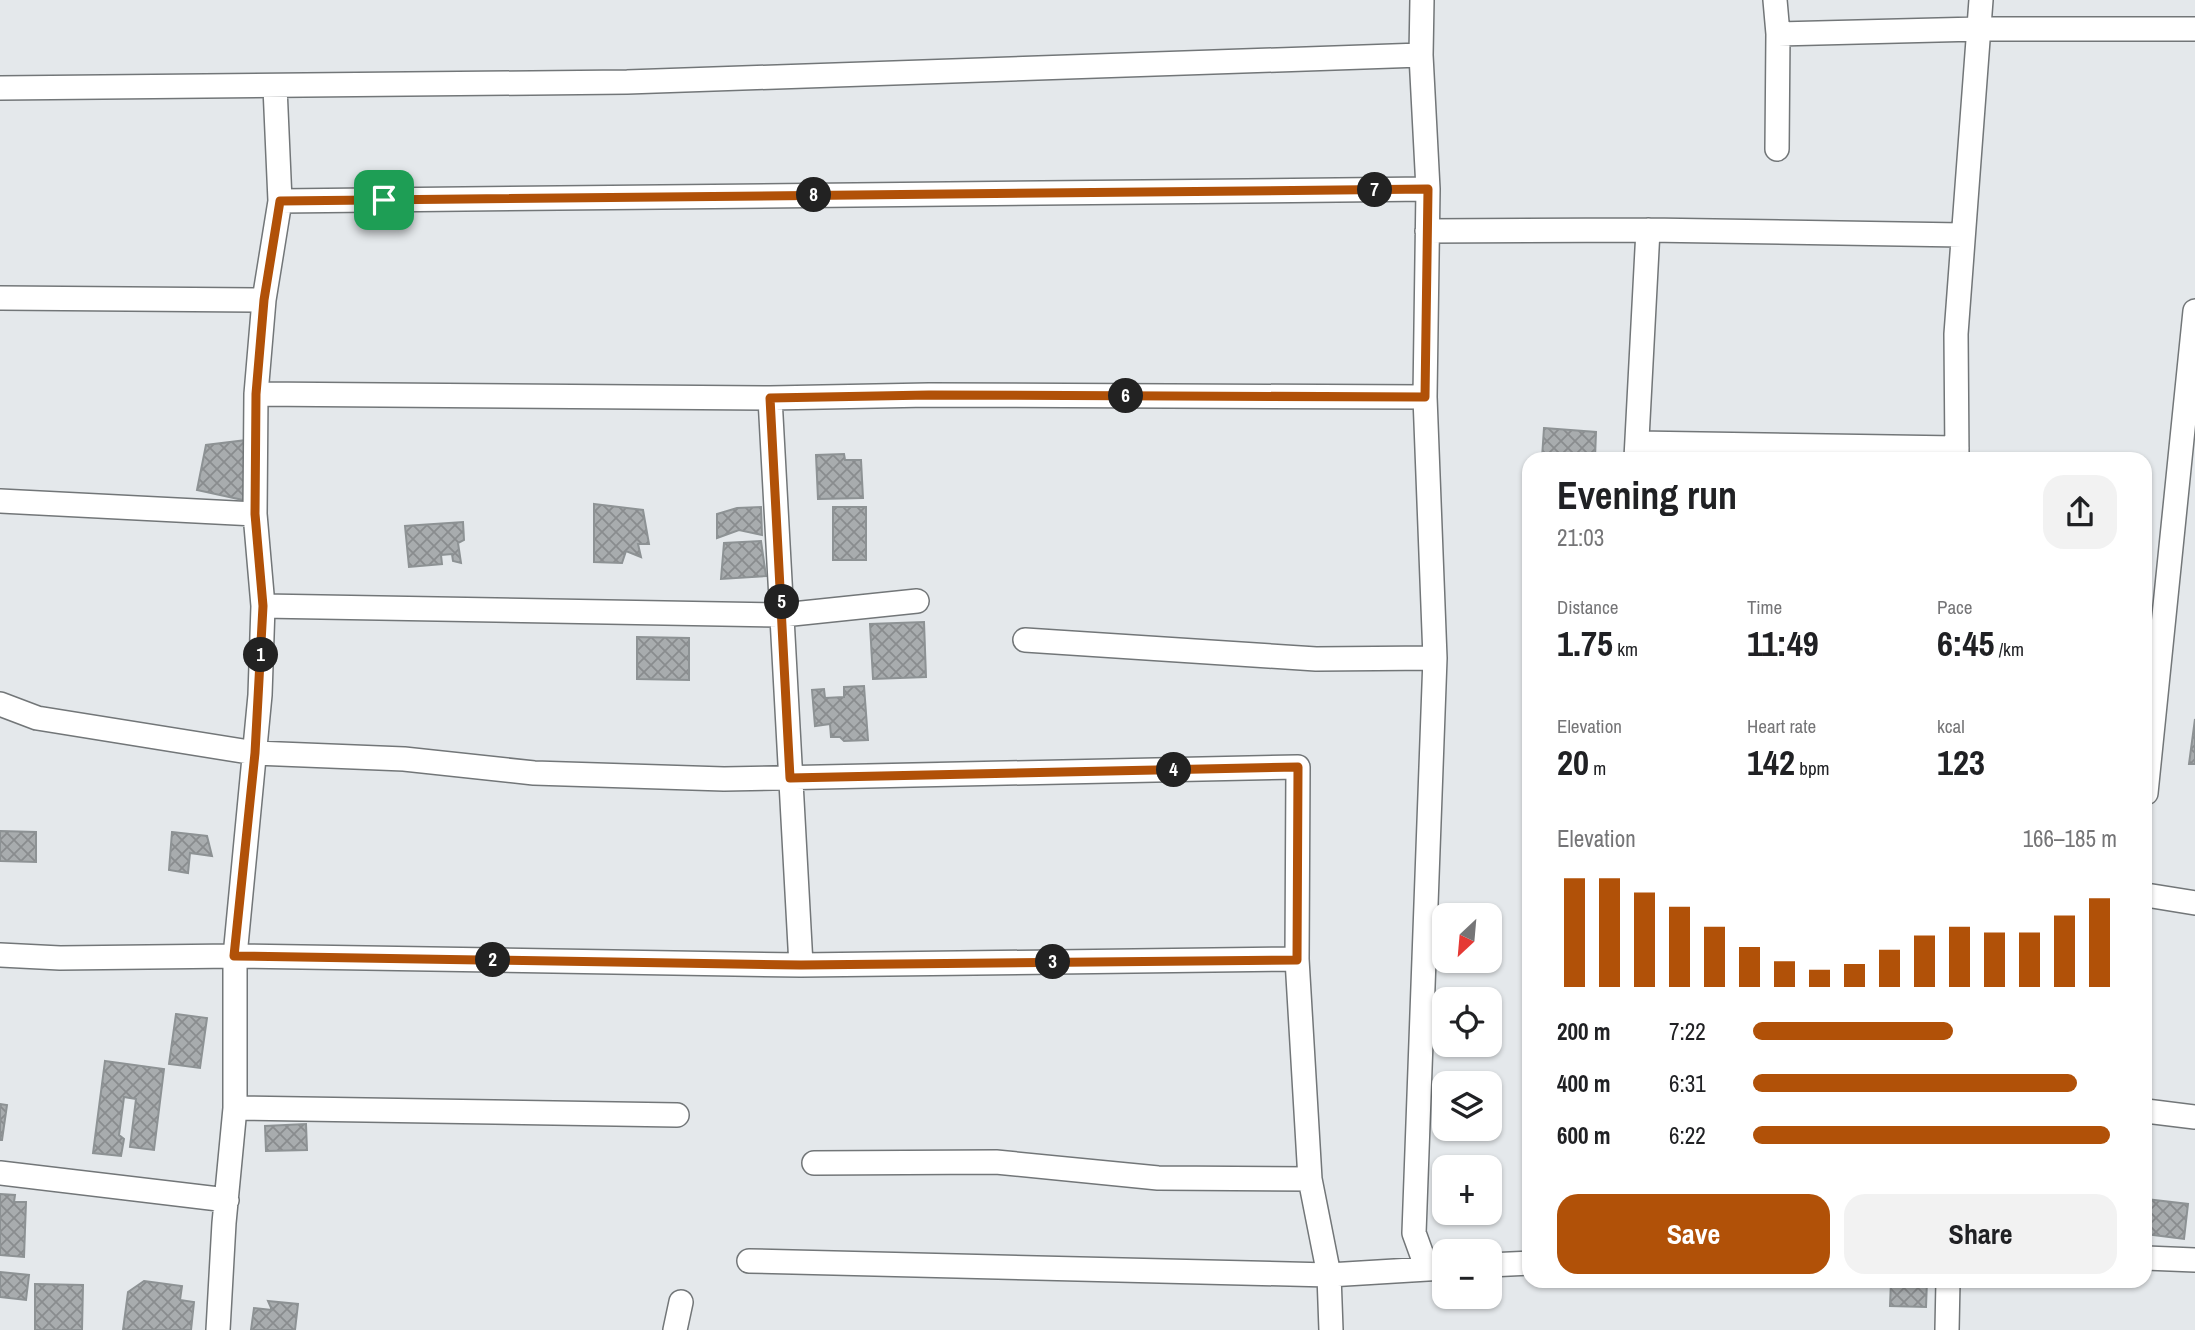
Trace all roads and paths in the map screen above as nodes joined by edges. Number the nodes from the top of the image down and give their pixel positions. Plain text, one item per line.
1 (1422, 0) edge
2 (1774, 0) edge
3 (1981, 0) edge
4 (1978, 29) junction
5 (2195, 29) edge
6 (1778, 34) junction
7 (1422, 55) junction
8 (275, 87) junction
9 (0, 88) edge
10 (1777, 149) dead end
11 (1428, 189) junction
12 (280, 201) junction
13 (1648, 230) junction
14 (1427, 231) junction
15 (1962, 235) junction
16 (0, 298) edge
17 (264, 300) junction
18 (2195, 310) edge
19 (256, 394) junction
20 (1425, 397) junction
21 (770, 398) junction
22 (1636, 451) edge
23 (1796, 452) edge
24 (1957, 452) edge
25 (0, 501) edge
26 (255, 514) junction
27 (917, 601) dead end
28 (263, 606) junction
29 (783, 615) junction
30 (1025, 640) dead end
31 (1434, 658) junction
32 (0, 704) edge
33 (2152, 734) edge
34 (255, 753) junction
35 (790, 778) junction
36 (2152, 896) edge
37 (2195, 903) edge
38 (0, 955) edge
39 (234, 956) junction
40 (1297, 960) junction
41 (801, 965) junction
42 (235, 1108) junction
43 (2152, 1112) edge
44 (677, 1115) dead end
45 (2195, 1117) edge
46 (814, 1163) dead end
47 (0, 1173) edge
48 (1310, 1179) junction
49 (228, 1200) junction
50 (2152, 1258) edge
51 (2195, 1260) edge
52 (749, 1261) dead end
53 (1432, 1262) edge
54 (1522, 1263) edge
55 (1502, 1264) edge
56 (1432, 1269) edge
57 (1329, 1276) junction
58 (1948, 1288) edge
59 (681, 1302) dead end
60 (218, 1330) edge
61 (675, 1330) edge
62 (1331, 1330) edge
63 (1947, 1330) edge

1 - 7 street
2 - 6 street
3 - 4 street
4 - 5 street
4 - 6 street
4 - 15 street
6 - 10 street
7 - 8 street
7 - 11 street
8 - 9 street
8 - 12 street
11 - 12 street
11 - 14 street
12 - 17 street
13 - 14 street
13 - 15 street
13 - 22 street
14 - 20 street
15 - 24 street
16 - 17 street
17 - 19 street
18 - 33 street
19 - 21 street
19 - 26 street
20 - 21 street
20 - 31 street
21 - 29 street
22 - 23 street
25 - 26 street
26 - 28 street
27 - 29 street
28 - 29 street
28 - 34 street
29 - 35 street
30 - 31 street
31 - 53 street
32 - 34 street
34 - 35 street
34 - 39 street
35 - 40 street
35 - 41 street
36 - 37 street
38 - 39 street
39 - 41 street
39 - 42 street
40 - 41 street
40 - 48 street
42 - 44 street
42 - 49 street
43 - 45 street
46 - 48 street
47 - 49 street
48 - 57 street
49 - 60 street
50 - 51 street
52 - 57 street
54 - 55 street
56 - 57 street
57 - 62 street
58 - 63 street
59 - 61 street

